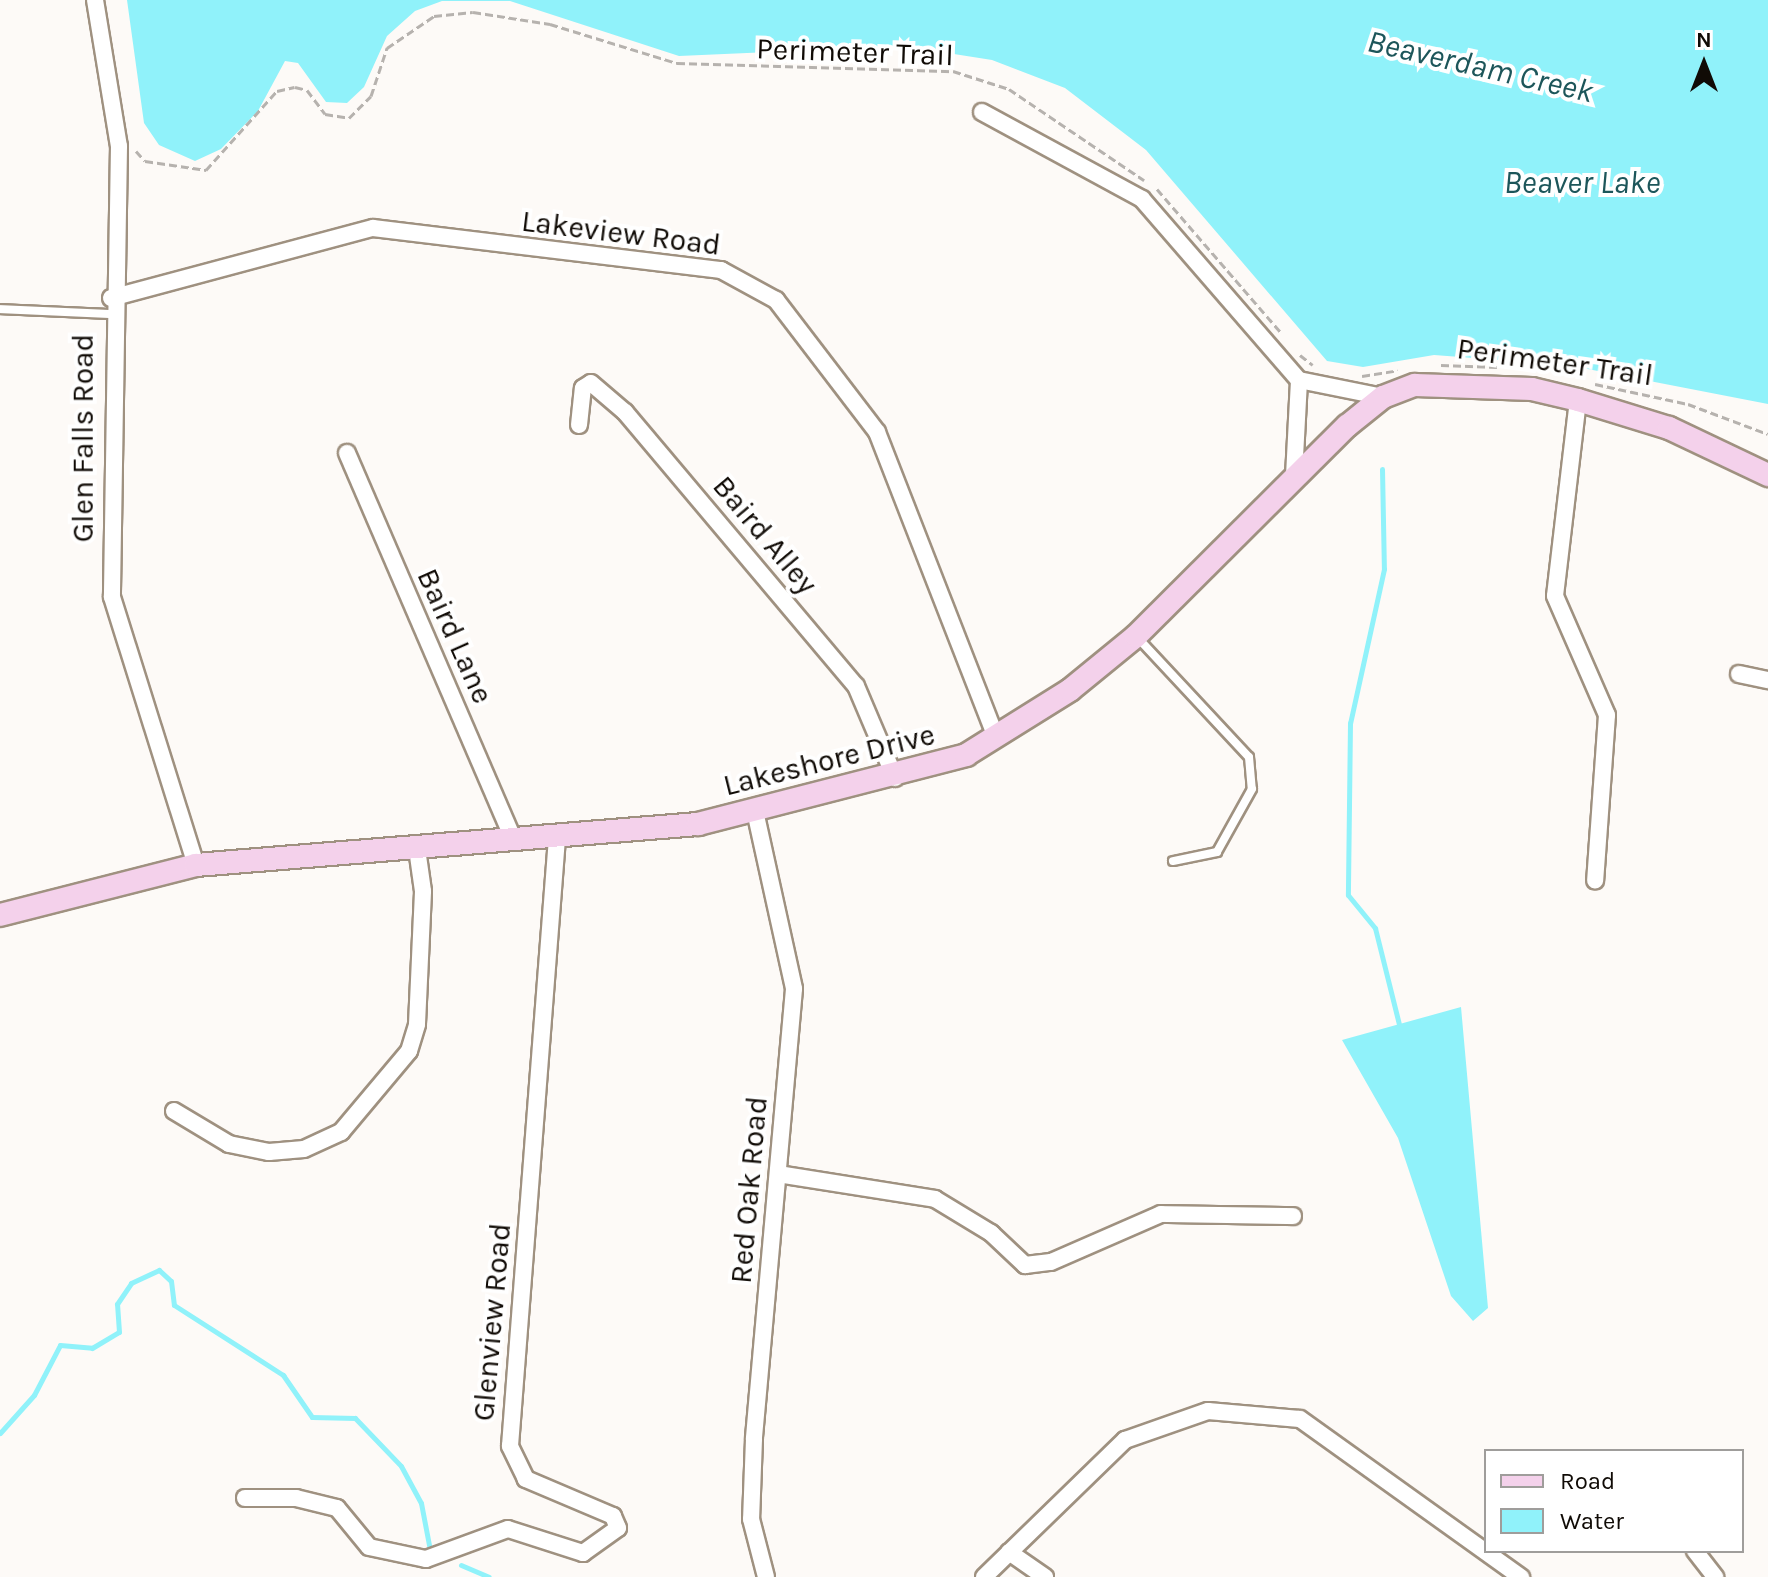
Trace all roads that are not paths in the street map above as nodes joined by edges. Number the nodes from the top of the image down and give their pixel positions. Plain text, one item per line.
1 (95, 0) edge
2 (982, 112) dead end
3 (111, 306) junction
4 (0, 309) edge
5 (1299, 380) junction
6 (1580, 391) junction
7 (1383, 397) junction
8 (579, 425) dead end
9 (347, 453) dead end
10 (1768, 475) edge
11 (1294, 476) junction
12 (1136, 636) junction
13 (1739, 674) dead end
14 (1768, 680) edge
15 (996, 738) junction
16 (895, 778) junction
17 (755, 811) junction
18 (557, 838) junction
19 (514, 840) junction
20 (417, 849) junction
21 (1173, 861) dead end
22 (196, 865) junction
23 (1595, 881) dead end
24 (0, 915) edge
25 (174, 1111) dead end
26 (778, 1174) junction
27 (1293, 1216) dead end
28 (245, 1498) dead end
29 (1009, 1552) junction
30 (1484, 1553) edge
31 (1484, 1553) edge
32 (1697, 1553) edge
33 (766, 1577) edge
34 (984, 1577) edge
35 (1045, 1577) edge
36 (1521, 1577) edge
37 (1715, 1577) edge

1 - 3 street, Glen Falls Road
2 - 5 street
3 - 4 lane
3 - 15 street, Lakeview Road
3 - 22 street, Glen Falls Road
5 - 7 street
5 - 11 street
6 - 7 street, Lakeshore Drive
6 - 10 street, Lakeshore Drive
6 - 23 street
7 - 11 street, Lakeshore Drive
8 - 16 street, Baird Alley
9 - 19 street, Baird Lane
11 - 12 street, Lakeshore Drive
12 - 15 street, Lakeshore Drive
12 - 21 lane
13 - 14 street
15 - 16 street, Lakeshore Drive
16 - 17 street, Lakeshore Drive
17 - 18 street, Lakeshore Drive
17 - 26 street, Red Oak Road
18 - 19 street, Lakeshore Drive
18 - 28 street, Glenview Road
19 - 20 street, Lakeshore Drive
20 - 22 street, Lakeshore Drive
20 - 25 street
22 - 24 street, Lakeshore Drive
26 - 27 street
26 - 33 street, Red Oak Road
29 - 31 street
29 - 34 street
29 - 35 street
30 - 36 street
32 - 37 street

